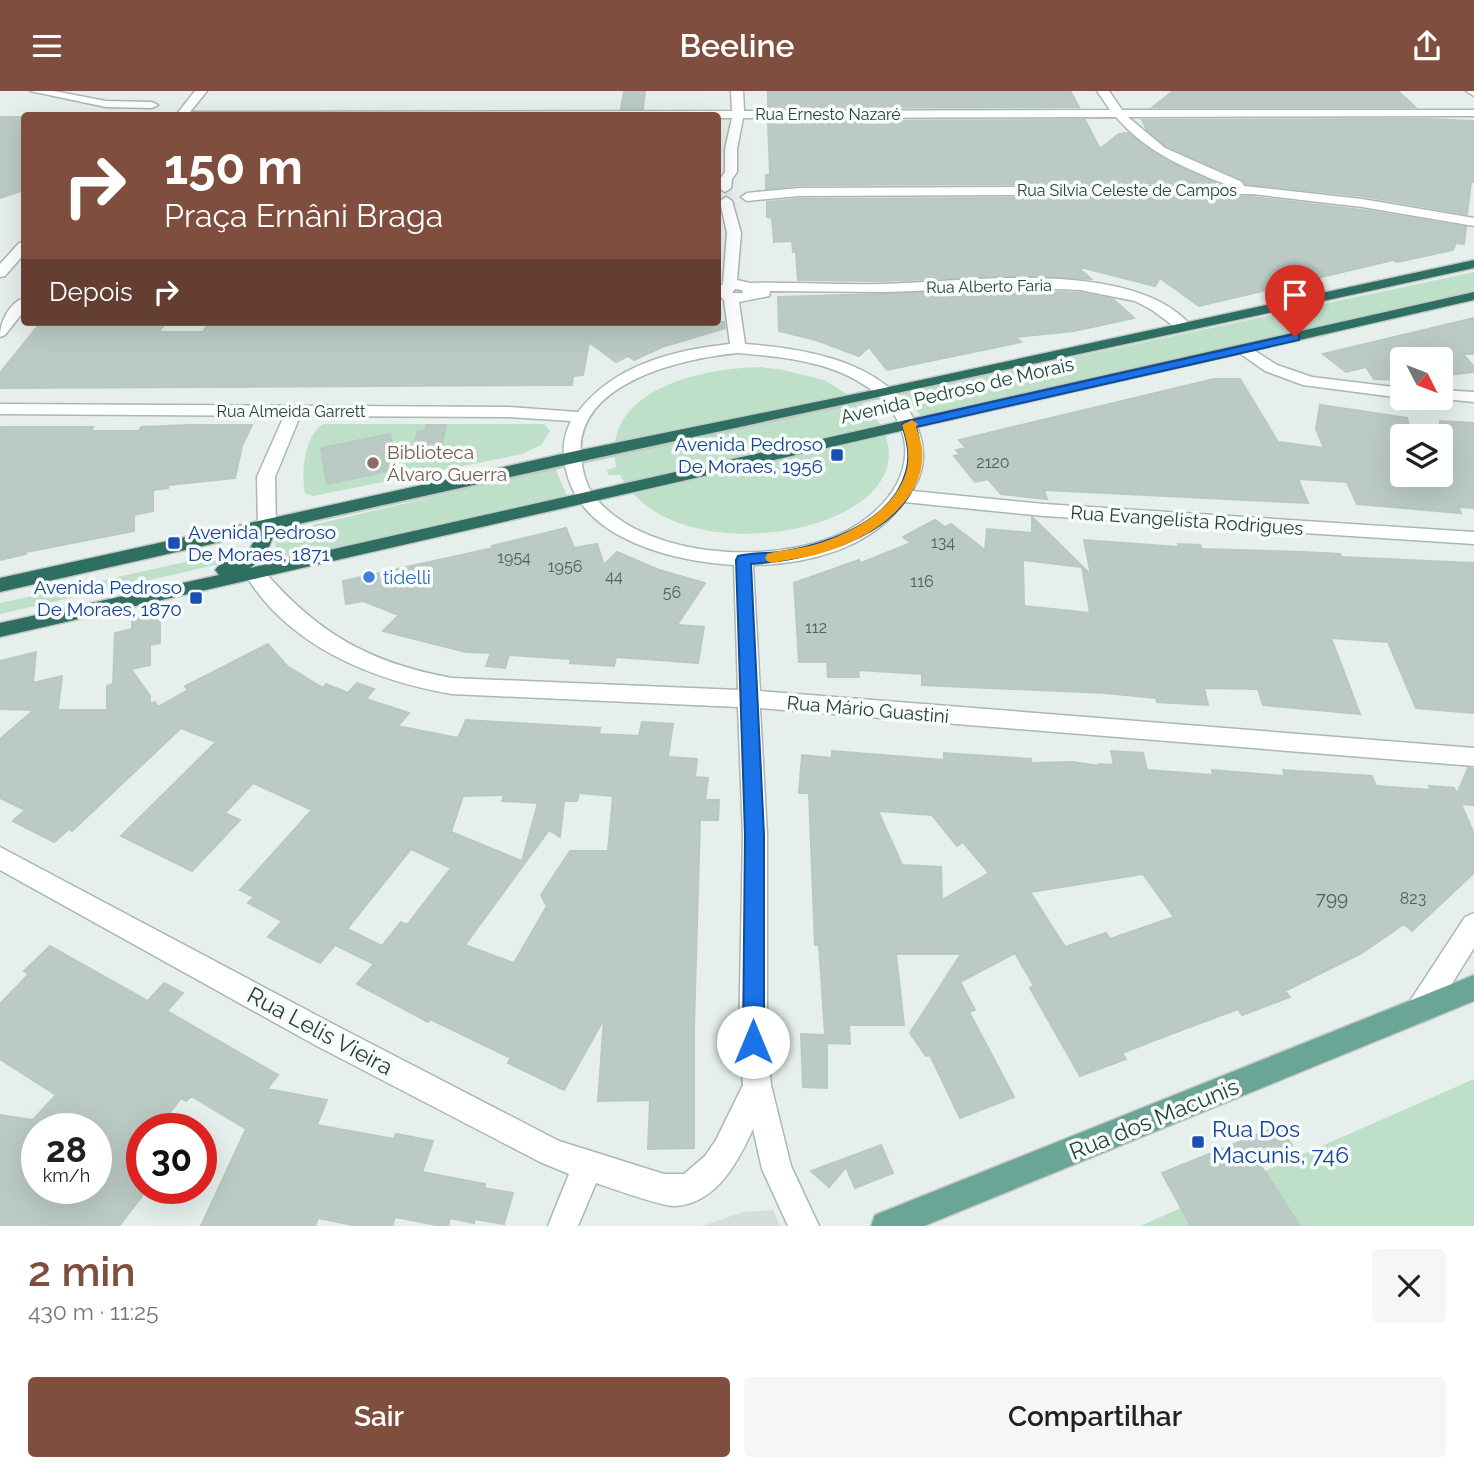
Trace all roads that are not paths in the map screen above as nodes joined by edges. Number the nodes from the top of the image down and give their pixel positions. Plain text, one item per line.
1 (36, 91) edge
2 (102, 91) edge
3 (201, 91) edge
4 (737, 91) edge
5 (1103, 91) edge
6 (67, 98) edge
7 (94, 102) junction
8 (146, 112) edge
9 (184, 112) edge
10 (1116, 113) junction
11 (1474, 113) edge
12 (721, 115) edge
13 (738, 115) junction
14 (732, 172) junction
15 (1252, 190) junction
16 (721, 192) edge
17 (721, 195) edge
18 (744, 195) junction
19 (721, 197) edge
20 (732, 216) junction
21 (1474, 222) edge
22 (21, 249) edge
23 (1474, 264) edge
24 (0, 273) edge
25 (733, 294) edge
26 (1474, 296) edge
27 (21, 306) edge
28 (1184, 327) junction
29 (0, 332) edge
30 (738, 348) junction
31 (1244, 349) junction
32 (1390, 392) edge
33 (884, 393) junction
34 (1453, 396) edge
35 (1474, 397) edge
36 (0, 409) edge
37 (294, 411) junction
38 (582, 417) junction
39 (909, 425) junction
40 (571, 457) junction
41 (901, 496) junction
42 (586, 498) junction
43 (267, 527) junction
44 (1474, 538) edge
45 (743, 560) junction
46 (255, 574) junction
47 (0, 585) edge
48 (0, 629) edge
49 (750, 699) junction
50 (1474, 757) edge
51 (0, 858) edge
52 (1474, 925) edge
53 (1474, 988) edge
54 (1420, 1010) junction
55 (757, 1085) junction
56 (587, 1167) junction
57 (891, 1225) edge
58 (563, 1226) edge
59 (804, 1226) edge

1 - 6 street
2 - 7 street
3 - 9 street
4 - 13 street
5 - 10 street
6 - 7 street
7 - 8 street
10 - 11 street, Rua Ernesto Nazaré
10 - 13 street, Rua Ernesto Nazaré
10 - 15 street
12 - 13 street, Rua Ernesto Nazaré
13 - 14 street
14 - 16 street
14 - 18 street
15 - 18 street, Rua Silvia Celeste de Campos
15 - 21 street, Rua Silvia Celeste de Campos
17 - 18 street, Rua Silvia Celeste de Campos
18 - 20 street
19 - 20 street
20 - 25 street
22 - 24 street
23 - 28 highway, Avenida Pedroso de Morais
25 - 28 street, Rua Alberto Faria
25 - 30 street
26 - 31 highway, Avenida Pedroso de Morais
27 - 29 street
28 - 33 highway, Avenida Pedroso de Morais
30 - 33 street
30 - 38 street
31 - 32 street
31 - 39 highway, Avenida Pedroso de Morais
33 - 39 street
33 - 40 highway, Avenida Pedroso de Morais
34 - 35 street
36 - 37 street, Rua Almeida Garrett
37 - 38 street, Rua Almeida Garrett
37 - 43 street
38 - 40 street
39 - 41 street
39 - 42 highway, Avenida Pedroso de Morais
40 - 42 street
40 - 43 highway, Avenida Pedroso de Morais
41 - 44 street, Rua Evangelista Rodrigues
41 - 45 street
42 - 45 street
42 - 46 highway, Avenida Pedroso de Morais
43 - 47 highway, Avenida Pedroso de Morais
43 - 48 highway
45 - 49 street
46 - 48 highway, Avenida Pedroso de Morais
46 - 49 street, Rua Mário Guastini
49 - 50 street, Rua Mário Guastini
49 - 55 street
51 - 56 street, Rua Lelis Vieira
52 - 54 street
53 - 54 main road, Rua dos Macunis
54 - 57 main road, Rua dos Macunis
55 - 56 street, Rua Lelis Vieira
55 - 59 street
56 - 58 street

